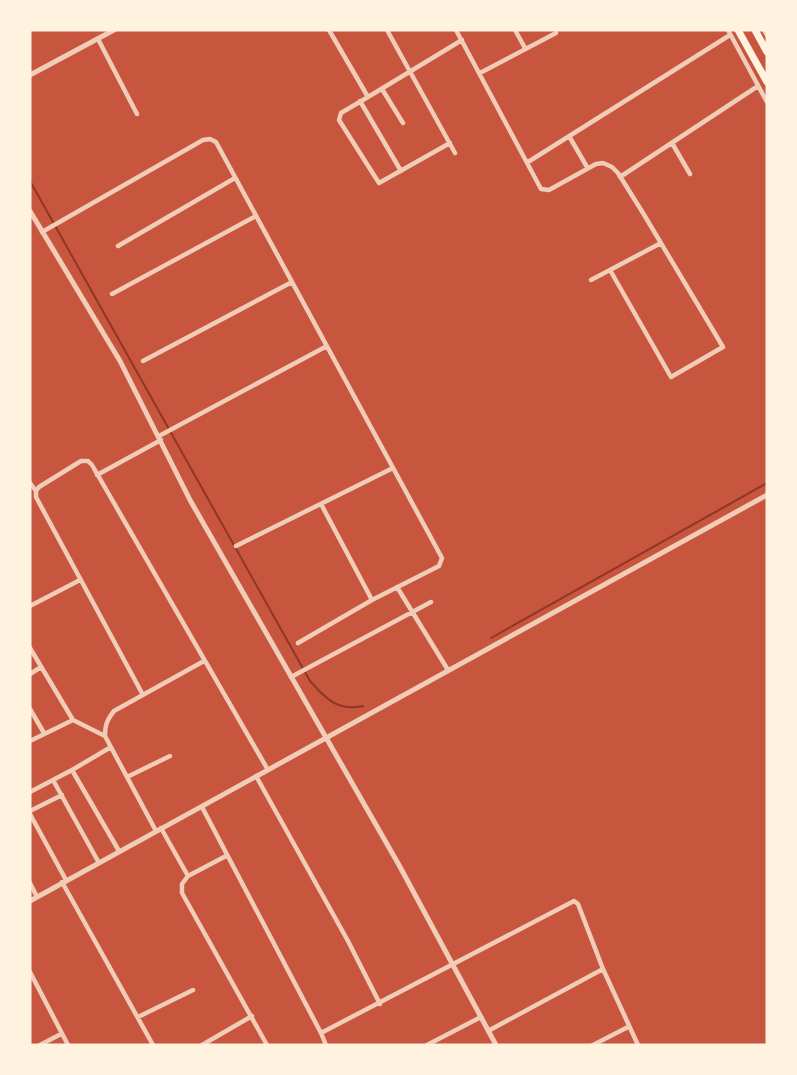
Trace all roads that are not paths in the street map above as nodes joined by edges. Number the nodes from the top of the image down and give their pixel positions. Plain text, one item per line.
1 (114, 30) edge
2 (329, 30) edge
3 (387, 30) edge
4 (456, 30) edge
5 (515, 30) edge
6 (738, 30) edge
7 (755, 30) edge
8 (764, 30) edge
9 (729, 32) edge
10 (555, 33) dead end
11 (767, 35) edge
12 (98, 39) junction
13 (462, 40) junction
14 (525, 48) junction
15 (767, 52) edge
16 (410, 71) junction
17 (480, 73) junction
18 (30, 75) edge
19 (767, 82) edge
20 (758, 86) junction
21 (382, 89) junction
22 (368, 96) junction
23 (360, 102) junction
24 (767, 102) edge
25 (138, 114) dead end
26 (403, 123) dead end
27 (569, 136) junction
28 (450, 143) junction
29 (672, 143) junction
30 (455, 153) dead end
31 (528, 162) junction
32 (587, 167) junction
33 (401, 171) junction
34 (690, 174) dead end
35 (620, 177) junction
36 (236, 178) junction
37 (30, 211) edge
38 (256, 216) junction
39 (42, 232) junction
40 (661, 243) junction
41 (118, 246) dead end
42 (610, 270) junction
43 (591, 280) dead end
44 (292, 282) junction
45 (112, 294) dead end
46 (327, 346) junction
47 (143, 361) dead end
48 (160, 438) junction
49 (393, 468) junction
50 (97, 475) junction
51 (30, 483) edge
52 (36, 491) junction
53 (767, 495) edge
54 (321, 504) junction
55 (236, 546) dead end
56 (80, 580) junction
57 (397, 587) junction
58 (372, 600) junction
59 (432, 602) dead end
60 (30, 606) edge
61 (413, 613) junction
62 (298, 642) dead end
63 (30, 648) edge
64 (204, 661) junction
65 (41, 667) junction
66 (448, 670) junction
67 (30, 674) edge
68 (291, 677) junction
69 (143, 695) junction
70 (30, 709) edge
71 (73, 720) junction
72 (44, 733) junction
73 (105, 736) junction
74 (326, 737) junction
75 (30, 741) edge
76 (111, 747) junction
77 (170, 756) dead end
78 (72, 770) junction
79 (267, 770) junction
80 (256, 776) junction
81 (127, 777) junction
82 (52, 780) junction
83 (30, 792) edge
84 (62, 795) junction
85 (202, 807) junction
86 (30, 813) edge
87 (158, 830) junction
88 (119, 851) junction
89 (226, 856) junction
90 (99, 862) junction
91 (188, 876) junction
92 (64, 881) junction
93 (30, 884) edge
94 (37, 897) junction
95 (30, 901) edge
96 (453, 966) junction
97 (603, 969) junction
98 (30, 972) edge
99 (193, 990) dead end
100 (380, 1004) junction
101 (252, 1016) junction
102 (138, 1017) junction
103 (481, 1017) junction
104 (628, 1027) junction
105 (488, 1031) junction
106 (321, 1033) junction
107 (61, 1034) junction
108 (40, 1045) edge
109 (68, 1045) edge
110 (153, 1045) edge
111 (202, 1045) edge
112 (267, 1045) edge
113 (326, 1045) edge
114 (427, 1045) edge
115 (496, 1045) edge
116 (593, 1045) edge
117 (638, 1045) edge

1 - 12 street
2 - 22 street
3 - 16 street
4 - 13 street
5 - 14 street
6 - 19 highway
7 - 15 highway
8 - 11 street
9 - 20 street
9 - 27 street
10 - 14 street
12 - 18 street
12 - 25 street
13 - 16 street
13 - 17 street
14 - 17 street
16 - 21 street
16 - 28 street
17 - 31 street
20 - 24 street
20 - 29 street
21 - 22 street
21 - 26 street
22 - 23 street
23 - 33 street
23 - 33 street
27 - 31 street
27 - 32 street
28 - 30 street
28 - 33 street
29 - 34 street
29 - 35 street
31 - 32 street
32 - 35 street
35 - 40 street
36 - 38 street
36 - 39 street
36 - 41 street
37 - 39 street
38 - 44 street
38 - 45 street
39 - 48 street
40 - 42 street
40 - 42 street
42 - 43 street
44 - 46 street
44 - 47 street
46 - 48 street
46 - 49 street
48 - 50 street
48 - 68 street
49 - 54 street
49 - 57 street
50 - 52 street
50 - 64 street
51 - 52 street
52 - 56 street
53 - 66 street
54 - 55 street
54 - 58 street
56 - 60 street
56 - 69 street
57 - 58 street
57 - 61 street
58 - 62 street
59 - 61 street
61 - 66 street
61 - 68 street
63 - 65 street
64 - 69 street
64 - 79 street
65 - 67 street
65 - 71 street
66 - 74 street
68 - 74 street
69 - 73 street
70 - 72 street
71 - 72 street
71 - 73 street
72 - 75 street
73 - 76 street
74 - 79 street
74 - 96 street
76 - 78 street
76 - 81 street
77 - 81 street
78 - 82 street
78 - 88 street
79 - 80 street
80 - 85 street
80 - 100 street
81 - 87 street
82 - 83 street
82 - 84 street
84 - 86 street
84 - 90 street
85 - 87 street
85 - 89 street
86 - 92 street
87 - 88 street
87 - 91 street
88 - 90 street
89 - 91 street
89 - 106 street
90 - 92 street
91 - 101 street
92 - 94 street
92 - 102 street
93 - 94 street
94 - 95 street
96 - 97 street
96 - 100 street
96 - 103 street
97 - 104 street
97 - 105 street
98 - 107 street
99 - 102 street
100 - 106 street
101 - 111 street
101 - 112 street
102 - 110 street
103 - 105 street
103 - 114 street
104 - 116 street
104 - 117 street
105 - 115 street
106 - 113 street
107 - 108 street
107 - 109 street

